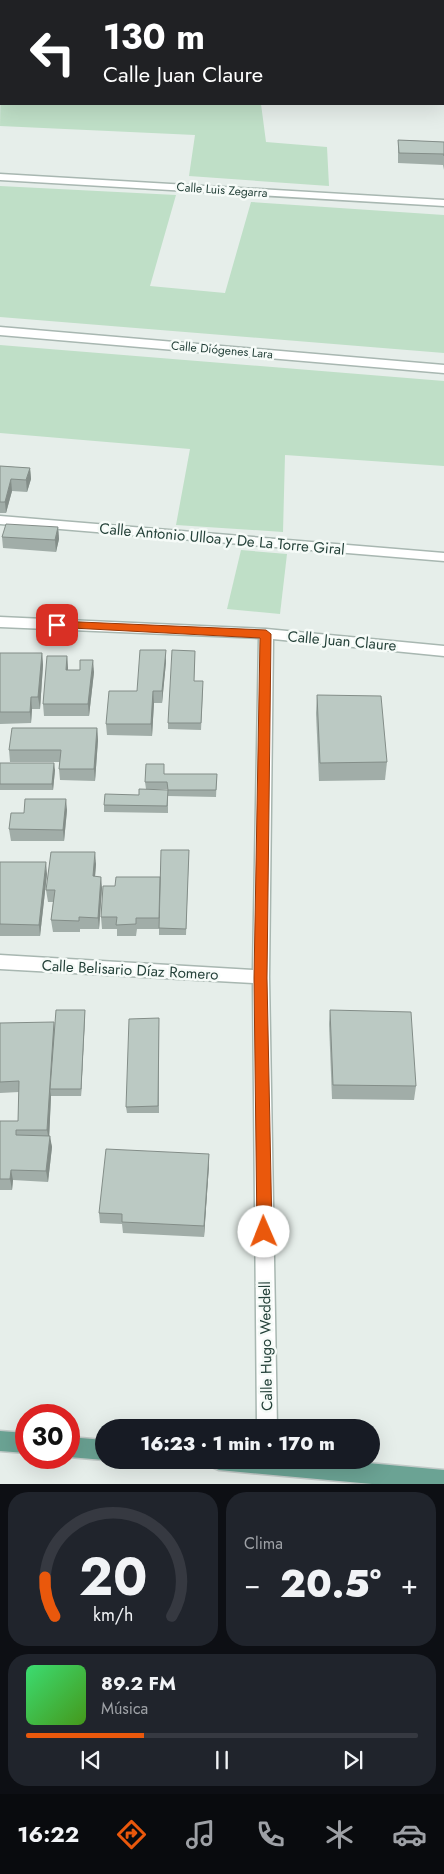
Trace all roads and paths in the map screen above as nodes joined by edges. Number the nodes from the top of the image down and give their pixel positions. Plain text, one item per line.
1 (0, 177) edge
2 (444, 204) edge
3 (0, 331) edge
4 (444, 369) edge
5 (0, 520) edge
6 (444, 557) edge
7 (0, 622) edge
8 (266, 634) junction
9 (444, 651) edge
10 (0, 962) edge
11 (261, 978) junction
12 (267, 1419) edge
13 (0, 1441) edge
14 (15, 1442) edge
15 (80, 1448) edge
16 (95, 1449) edge
17 (336, 1469) edge
18 (444, 1480) edge

1 - 2 street, Calle Luis Zegarra
3 - 4 street, Calle Diógenes Lara
5 - 6 street, Calle Antonio Ulloa y De La Torre Giral
7 - 8 street, Calle Juan Claure
8 - 9 street, Calle Juan Claure
8 - 11 street, Calle Hugo Weddell
10 - 11 street, Calle Belisario Díaz Romero
11 - 12 street, Calle Hugo Weddell
13 - 14 main road
15 - 16 main road
17 - 18 main road

